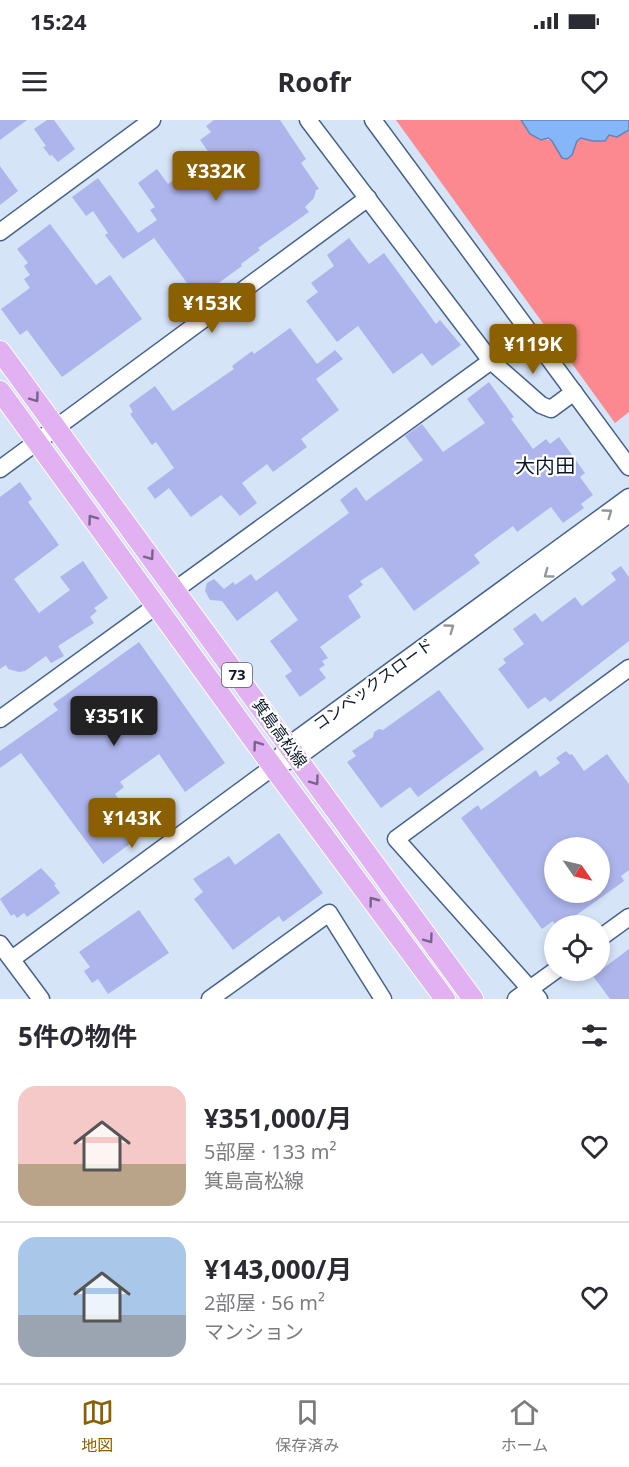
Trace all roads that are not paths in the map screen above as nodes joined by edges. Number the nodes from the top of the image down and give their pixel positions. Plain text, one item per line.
1 (152, 120) edge
2 (308, 120) edge
3 (374, 120) edge
4 (368, 198) junction
5 (0, 232) edge
6 (0, 351) edge
7 (491, 361) junction
8 (0, 391) edge
9 (574, 392) junction
10 (56, 428) junction
11 (36, 443) junction
12 (629, 467) edge
13 (0, 470) edge
14 (629, 497) edge
15 (629, 514) edge
16 (175, 590) junction
17 (156, 606) junction
18 (629, 668) edge
19 (0, 719) edge
20 (293, 751) junction
21 (273, 767) junction
22 (629, 917) edge
23 (610, 931) edge
24 (0, 944) edge
25 (12, 959) junction
26 (546, 981) edge
27 (535, 994) edge
28 (40, 999) edge
29 (210, 999) edge
30 (383, 999) edge
31 (445, 999) edge
32 (473, 999) edge
33 (516, 999) edge

1 - 5 street
2 - 4 street
3 - 9 street
4 - 7 street
4 - 10 street
6 -> 10 main road, 箕島高松線 / 73
7 - 9 street
7 - 16 street
8 - 11 main road, 箕島高松線 / 73
9 - 12 street
10 - 11 street
10 -> 16 main road, 箕島高松線 / 73
11 - 13 street
17 -> 11 main road, 箕島高松線 / 73
20 -> 14 street, コンベックスロード
15 -> 20 street, コンベックスロード
16 - 20 main road, 箕島高松線 / 73
17 - 19 street
21 -> 17 main road, 箕島高松線 / 73
18 - 27 street
20 - 21 street, コンベックスロード
20 -> 32 main road, 箕島高松線 / 73
21 - 25 street, コンベックスロード
31 -> 21 main road, 箕島高松線 / 73
22 - 23 street
24 - 25 street
25 - 28 street
26 - 27 street
27 - 33 street
29 - 30 street

